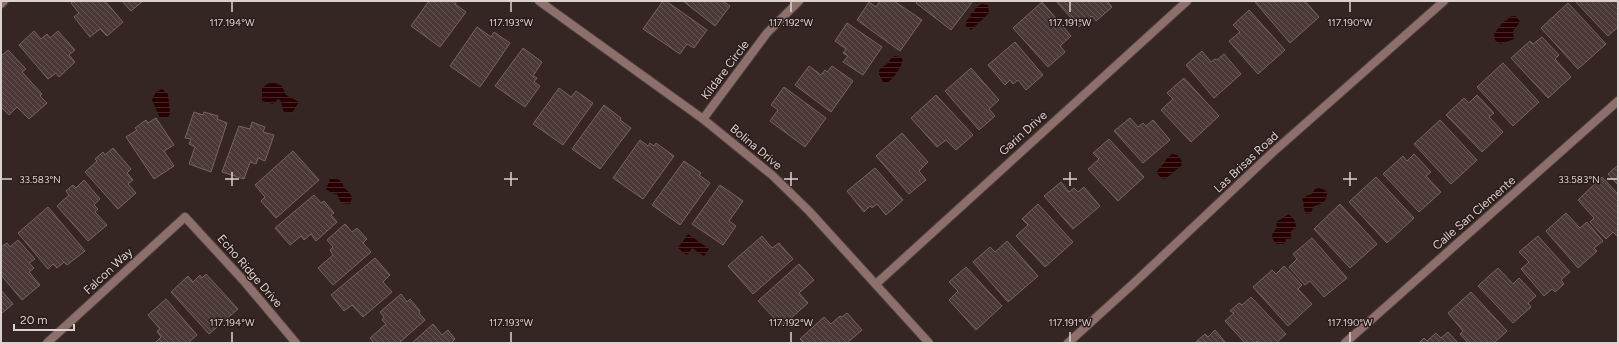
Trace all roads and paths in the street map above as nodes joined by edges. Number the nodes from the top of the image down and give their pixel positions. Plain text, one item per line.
1 (4, 1) edge
2 (540, 1) edge
3 (799, 1) edge
4 (1187, 1) edge
5 (1444, 1) edge
6 (1, 4) edge
7 (1618, 101) edge
8 (703, 119) junction
9 (185, 216) joint
10 (876, 284) junction
11 (47, 343) edge
12 (296, 343) edge
13 (929, 343) edge
14 (1068, 343) edge
15 (1345, 343) edge

1 - 6 street
2 - 8 street, Bolina Drive
3 - 8 street, Kildare Circle
4 - 10 street, Garin Drive
5 - 14 street, Las Brisas Road
7 - 15 street, Calle San Clemente
8 - 10 street, Bolina Drive
9 - 11 street, Falcon Way
9 - 12 street, Echo Ridge Drive
10 - 13 street, Bolina Drive

